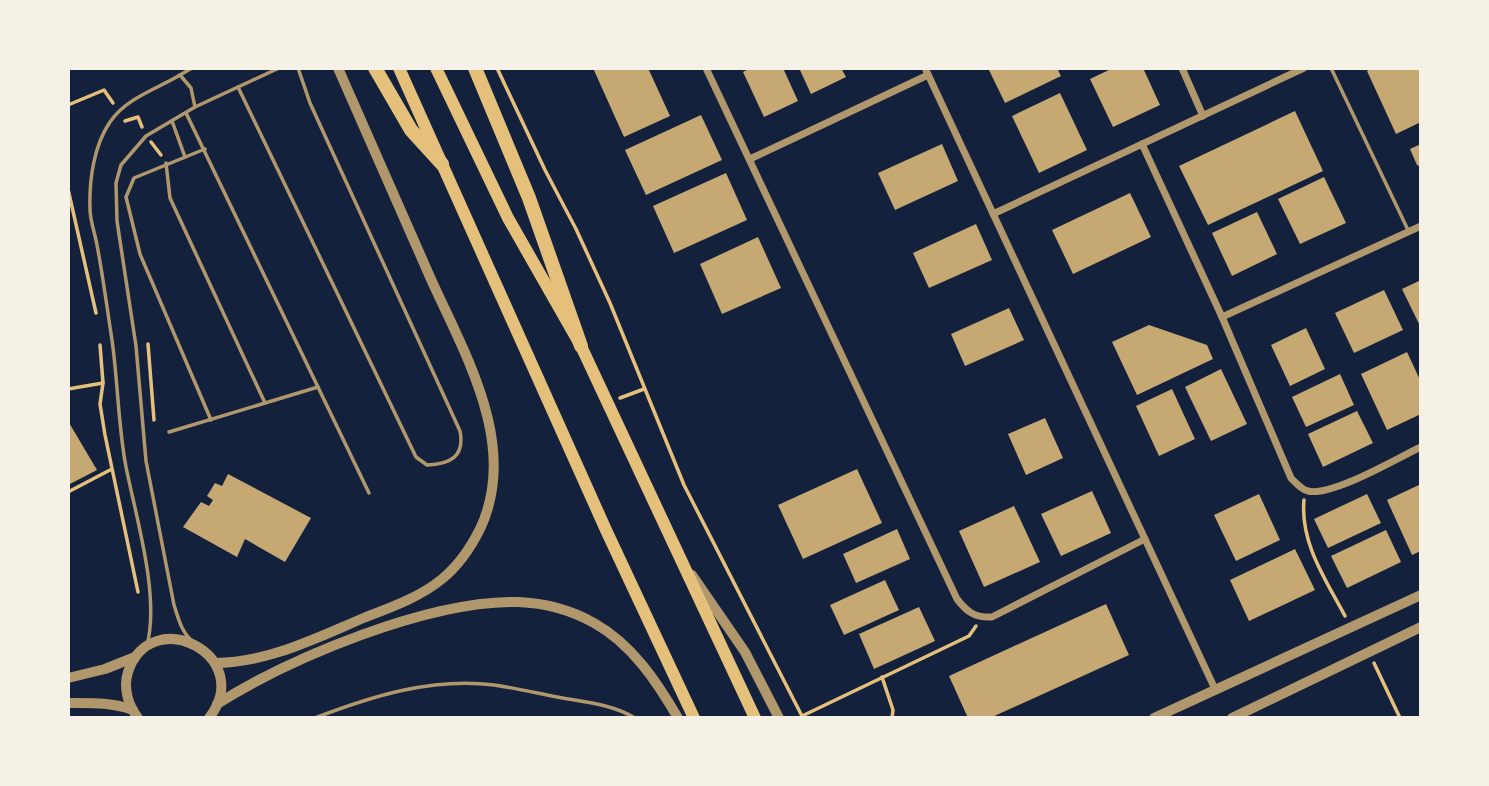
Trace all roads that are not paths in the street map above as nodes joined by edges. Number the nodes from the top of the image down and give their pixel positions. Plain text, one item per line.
1 (192, 68) edge
2 (279, 68) edge
3 (298, 68) edge
4 (338, 68) edge
5 (375, 68) edge
6 (400, 68) edge
7 (436, 68) edge
8 (475, 68) edge
9 (706, 68) edge
10 (1182, 68) edge
11 (1304, 68) edge
12 (1331, 68) edge
13 (927, 72) edge
14 (180, 75) junction
15 (239, 87) junction
16 (195, 107) junction
17 (186, 113) junction
18 (1203, 116) junction
19 (172, 121) junction
20 (1142, 144) junction
21 (205, 149) junction
22 (185, 157) junction
23 (750, 159) junction
24 (166, 163) junction
25 (442, 164) junction
26 (993, 214) junction
27 (1421, 226) edge
28 (1409, 232) junction
29 (1222, 317) junction
30 (581, 346) junction
31 (318, 387) junction
32 (265, 403) junction
33 (211, 420) junction
34 (169, 432) dead end
35 (1421, 447) edge
36 (369, 493) dead end
37 (1145, 539) junction
38 (682, 562) junction
39 (1421, 594) edge
40 (1421, 627) edge
41 (196, 644) junction
42 (146, 647) junction
43 (136, 657) junction
44 (215, 663) junction
45 (68, 678) edge
46 (1215, 690) junction
47 (68, 703) edge
48 (217, 704) junction
49 (136, 714) edge
50 (1236, 717) edge
51 (209, 718) edge
52 (315, 718) edge
53 (635, 718) edge
54 (678, 718) edge
55 (694, 718) edge
56 (755, 718) edge
57 (779, 718) edge
58 (1154, 718) edge

1 - 14 lane
2 - 15 lane
3 - 15 lane
4 - 44 street
5 - 25 highway
6 - 25 highway
7 - 30 highway
8 - 30 highway
9 - 23 street
10 - 18 street
11 - 18 street
12 - 28 lane
13 - 23 street
13 - 26 street
14 - 16 lane
14 - 42 lane
15 - 16 lane
16 - 17 lane
17 - 19 lane
17 - 21 lane
18 - 20 street
19 - 22 lane
19 - 41 lane
20 - 26 street
20 - 29 street
21 - 22 lane
21 - 31 lane
22 - 24 lane
23 - 37 street
24 - 32 lane
24 - 33 lane
25 - 55 highway
26 - 37 street
27 - 28 street
28 - 29 street
29 - 35 street
30 - 38 highway
31 - 32 lane
31 - 36 lane
32 - 33 lane
33 - 34 lane
37 - 46 street
38 - 56 highway
38 - 57 street
39 - 46 street
40 - 50 street
41 - 42 street
41 - 44 street
42 - 43 street
43 - 45 street
43 - 49 street
44 - 48 street
46 - 58 street
47 - 49 street
48 - 51 street
48 - 54 street
52 - 53 lane

